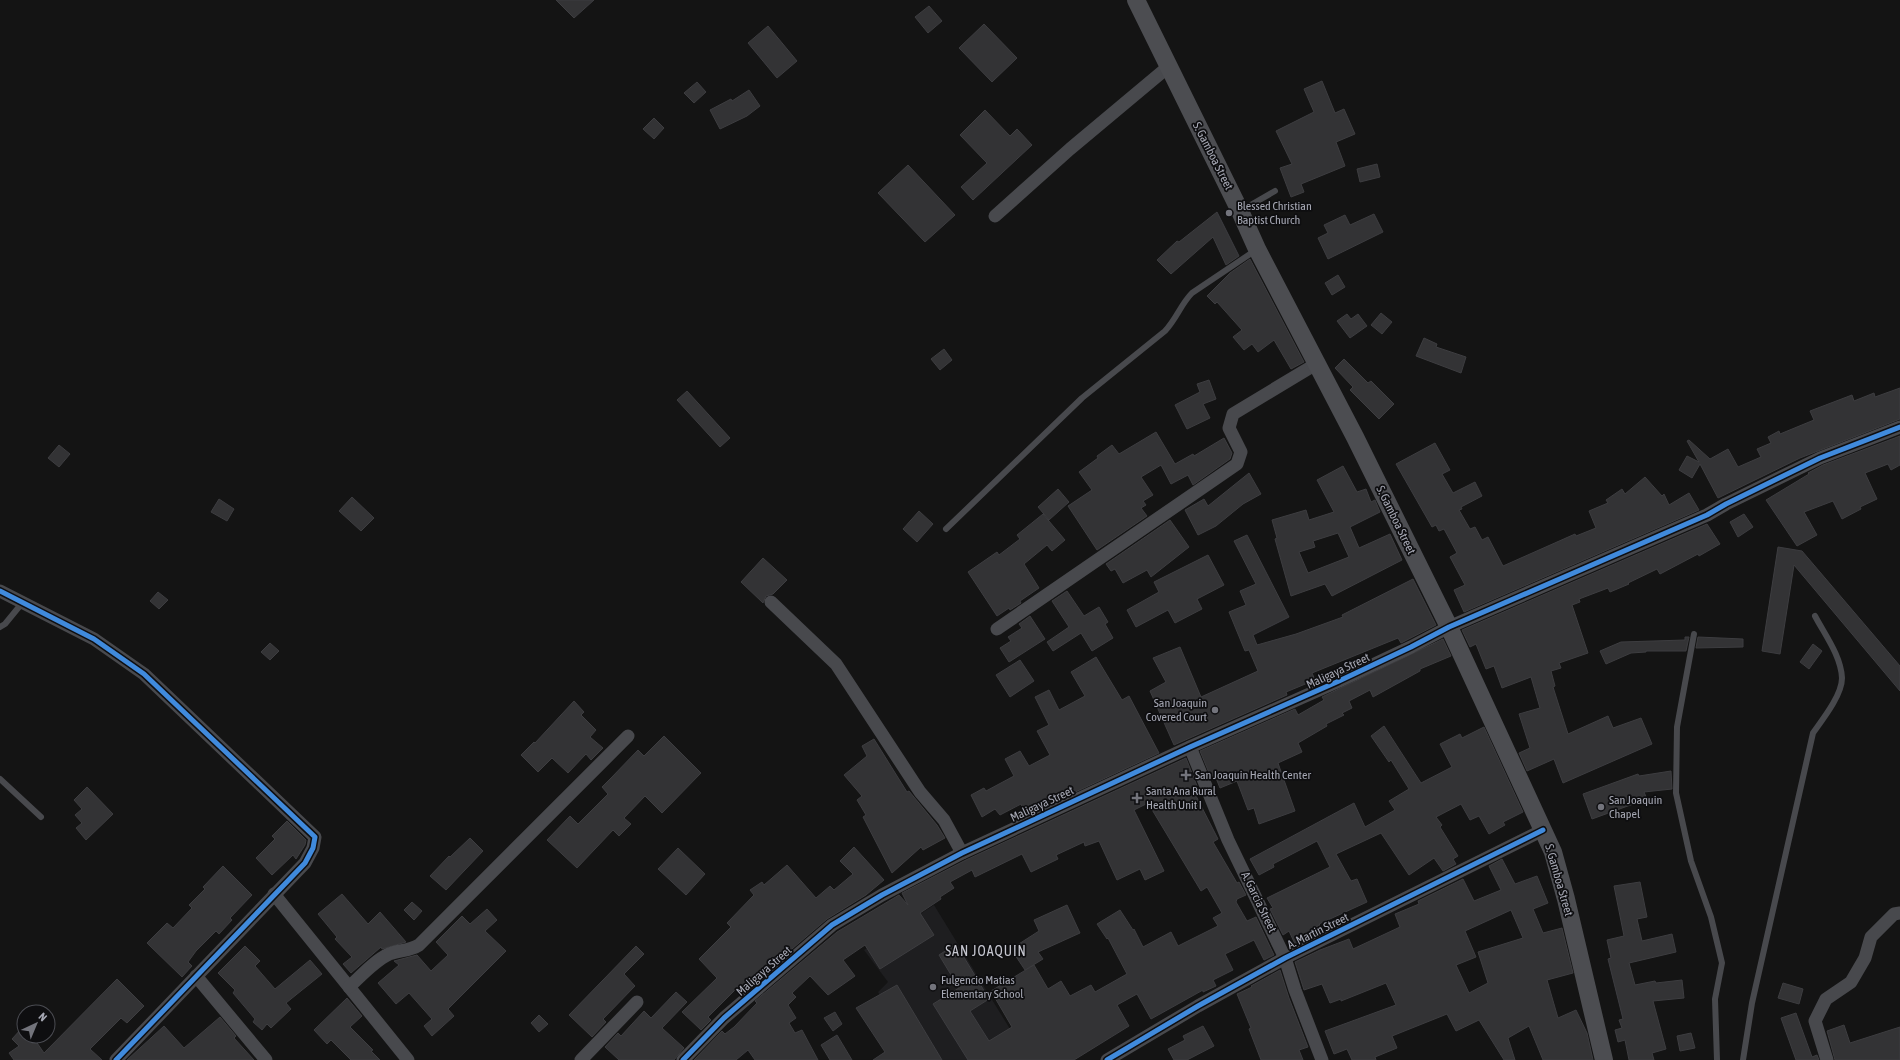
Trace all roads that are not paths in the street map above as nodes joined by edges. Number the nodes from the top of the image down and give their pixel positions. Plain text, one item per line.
1 (1136, 0) edge
2 (1168, 67) junction
3 (1275, 191) dead end
4 (1240, 211) junction
5 (995, 216) dead end
6 (1257, 249) junction
7 (1316, 364) junction
8 (1900, 427) edge
9 (946, 529) dead end
10 (0, 591) edge
11 (22, 602) junction
12 (771, 602) dead end
13 (1815, 616) dead end
14 (0, 627) edge
15 (1448, 627) junction
16 (997, 628) dead end
17 (1694, 634) dead end
18 (628, 736) dead end
19 (1190, 746) junction
20 (0, 779) edge
21 (41, 817) dead end
22 (1543, 830) junction
23 (962, 853) junction
24 (274, 894) junction
25 (1900, 913) edge
26 (1285, 958) junction
27 (196, 976) junction
28 (349, 987) junction
29 (637, 1002) dead end
30 (116, 1060) edge
31 (266, 1060) edge
32 (408, 1060) edge
33 (581, 1060) edge
34 (683, 1060) edge
35 (1107, 1060) edge
36 (1322, 1060) edge
37 (1604, 1060) edge
38 (1717, 1060) edge
39 (1743, 1060) edge
40 (1827, 1060) edge

1 - 2 main road, S. Gamboa Street
2 - 4 main road, S. Gamboa Street
2 - 5 street
3 - 4 lane
4 - 6 main road, S. Gamboa Street
6 - 7 main road, S. Gamboa Street
6 - 9 lane
7 - 15 main road, S. Gamboa Street
7 - 16 street
8 - 15 street, Maligaya Street
10 - 11 street
11 - 14 lane
11 - 24 street
12 - 23 street
13 - 39 lane
15 - 19 street, Maligaya Street
15 - 22 main road, S. Gamboa Street
17 - 38 lane
18 - 28 street
19 - 23 street, Maligaya Street
19 - 26 street, A. Garcia Street
20 - 21 lane
22 - 26 street, A. Martin Street
22 - 37 main road, S. Gamboa Street
23 - 34 street, Maligaya Street
24 - 27 street
24 - 28 street
25 - 40 street
26 - 35 street, A. Martin Street
26 - 36 street, A. Garcia Street
27 - 30 street
27 - 31 street
28 - 32 street
29 - 33 street

